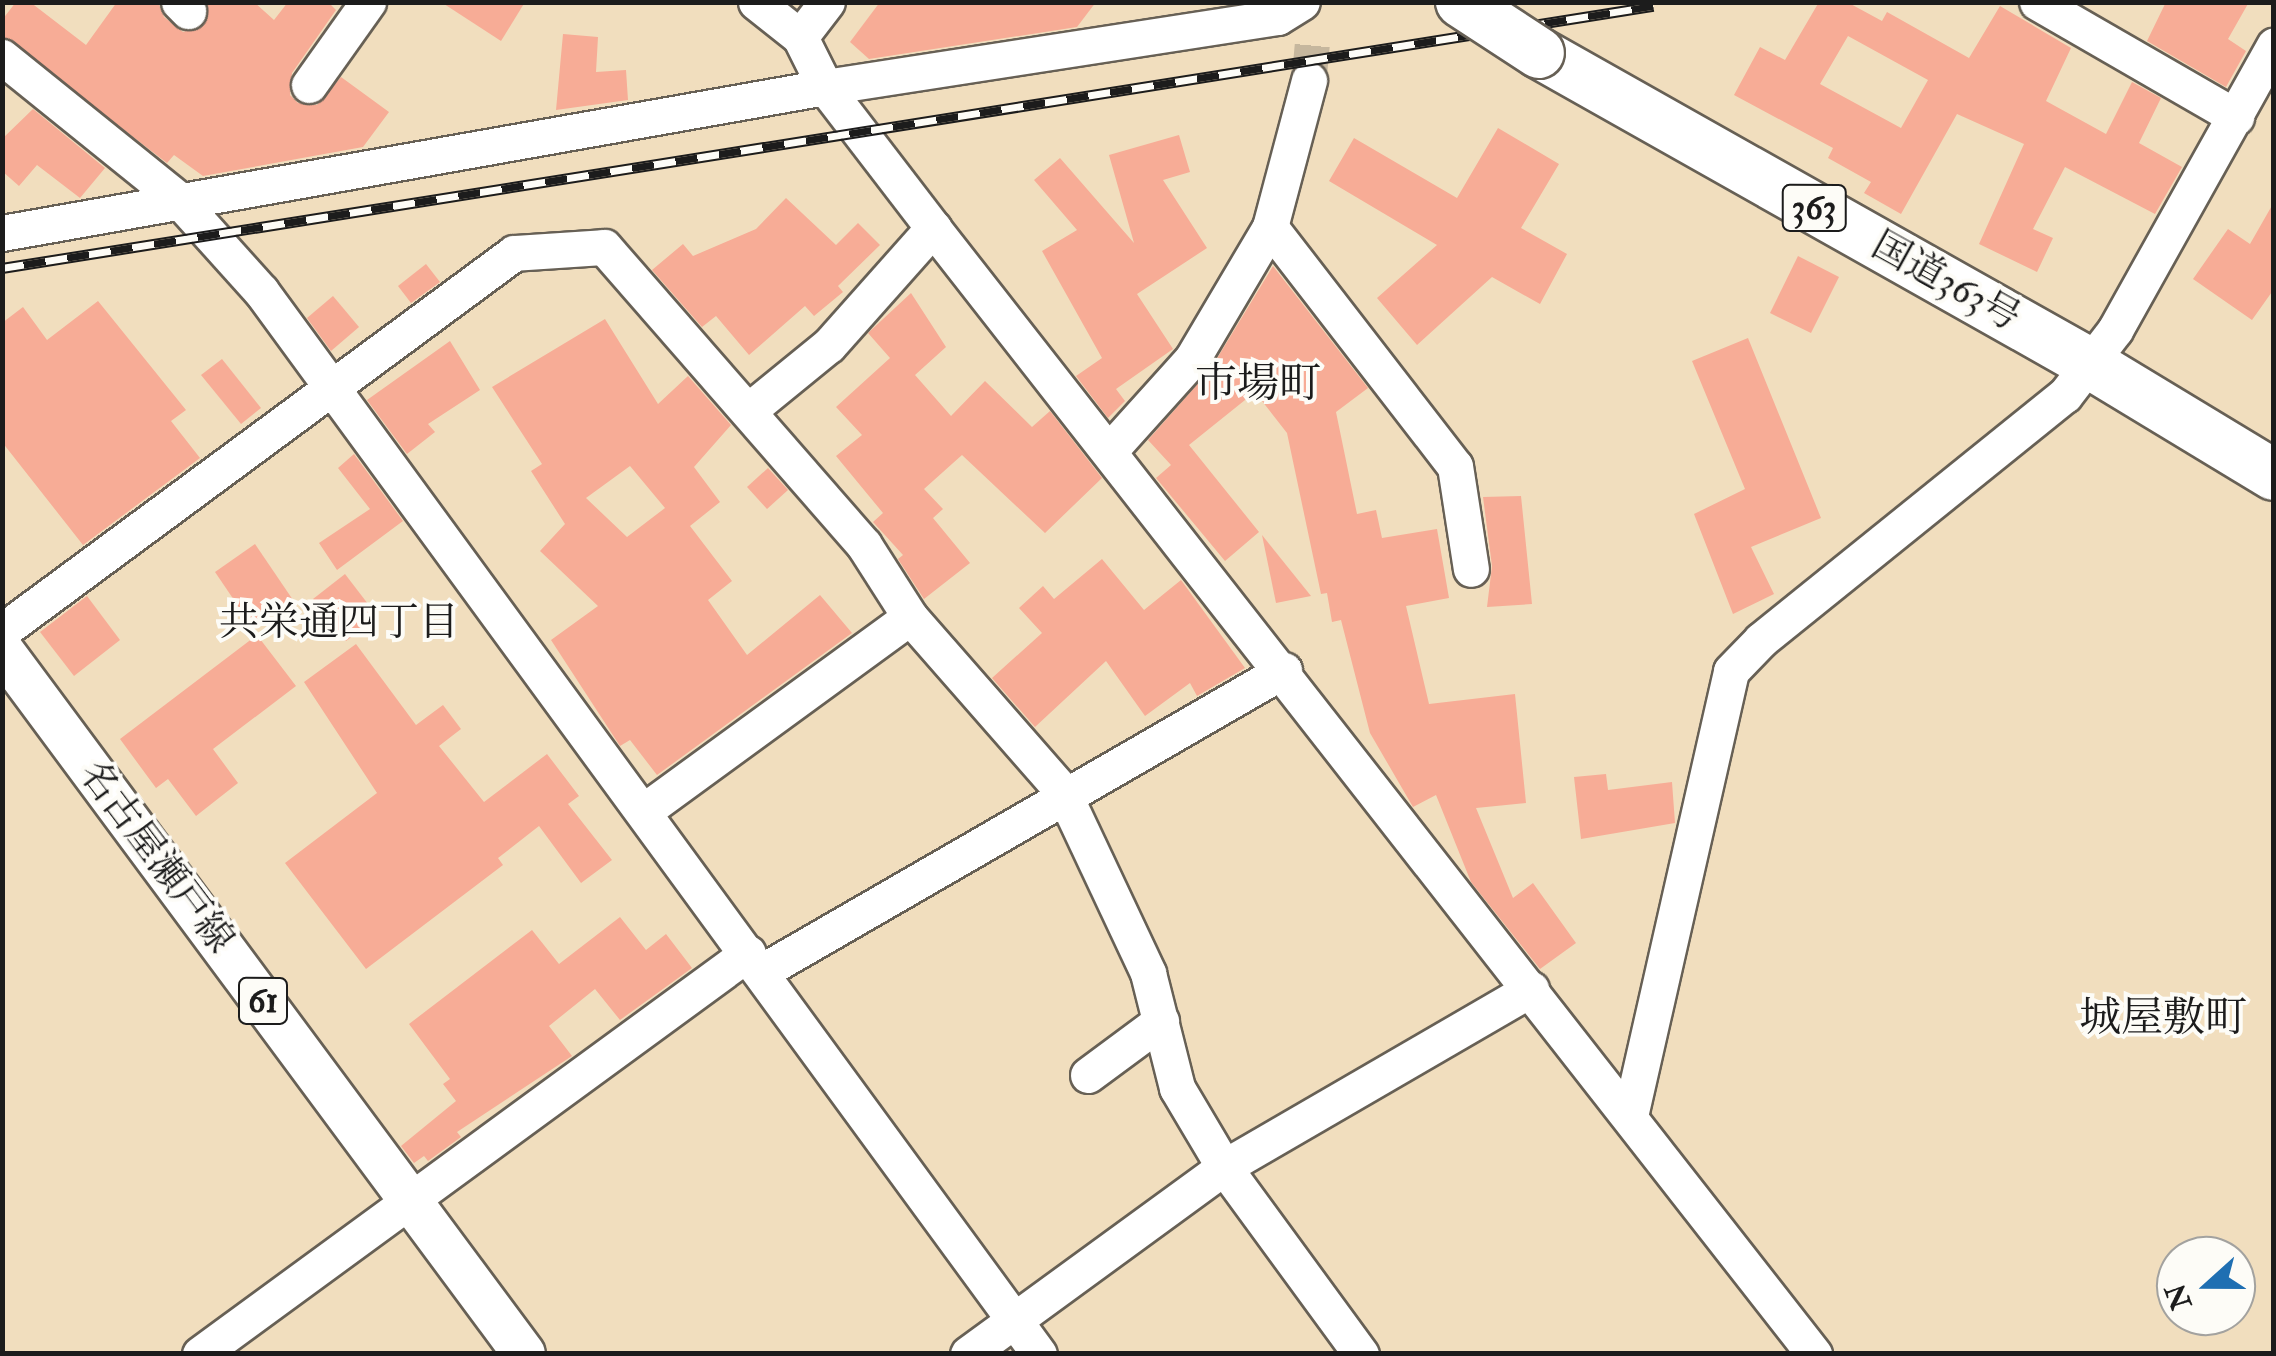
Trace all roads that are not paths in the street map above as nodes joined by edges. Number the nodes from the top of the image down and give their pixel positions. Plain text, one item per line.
1 (368, 2) edge
2 (756, 2) edge
3 (827, 2) edge
4 (1302, 2) edge
5 (1461, 2) edge
6 (2037, 2) edge
7 (800, 37) junction
8 (2274, 45) edge
9 (2, 58) edge
10 (1309, 80) tunnel mouth
11 (309, 84) dead end
12 (824, 87) junction
13 (2236, 117) junction
14 (179, 200) junction
15 (1270, 227) junction
16 (933, 228) junction
17 (2, 233) edge
18 (2090, 363) junction
19 (330, 392) junction
20 (748, 410) junction
21 (1111, 448) junction
22 (2274, 475) edge
23 (1471, 569) dead end
24 (910, 617) junction
25 (2, 631) edge
26 (2, 650) edge
27 (1284, 670) junction
28 (1063, 792) junction
29 (644, 811) junction
30 (754, 962) junction
31 (1531, 989) junction
32 (1161, 1021) junction
33 (1088, 1075) dead end
34 (1630, 1116) junction
35 (1224, 1167) junction
36 (410, 1199) junction
37 (1014, 1320) junction
38 (200, 1354) edge
39 (524, 1354) edge
40 (968, 1354) edge
41 (1039, 1354) edge
42 (1361, 1354) edge
43 (1814, 1354) edge

1 - 11 street
2 - 7 street
3 - 7 street
4 - 12 street
5 - 18 highway, 国道363号 / 363, bridge
6 - 13 street
7 - 12 street
8 - 13 street
9 - 14 street
10 - 15 street
12 - 14 street
12 - 16 street
13 - 18 street
14 - 17 street
14 - 19 street
15 - 21 street
15 - 23 street
16 - 20 street
16 - 21 street
18 - 22 highway, 国道363号 / 363
18 - 34 street
19 - 20 street
19 - 25 street
19 - 29 street
20 - 24 street
21 - 27 street
24 - 28 street
24 - 29 street
26 - 36 main road, 名古屋瀬戸線 / 61
27 - 28 street
27 - 31 street
28 - 30 street
28 - 32 street
29 - 30 street
30 - 36 street
30 - 37 street
31 - 34 street
31 - 35 street
32 - 33 street
32 - 35 street
34 - 43 street
35 - 37 street
35 - 42 street
36 - 38 street
36 - 39 main road, 名古屋瀬戸線 / 61
37 - 40 street
37 - 41 street

